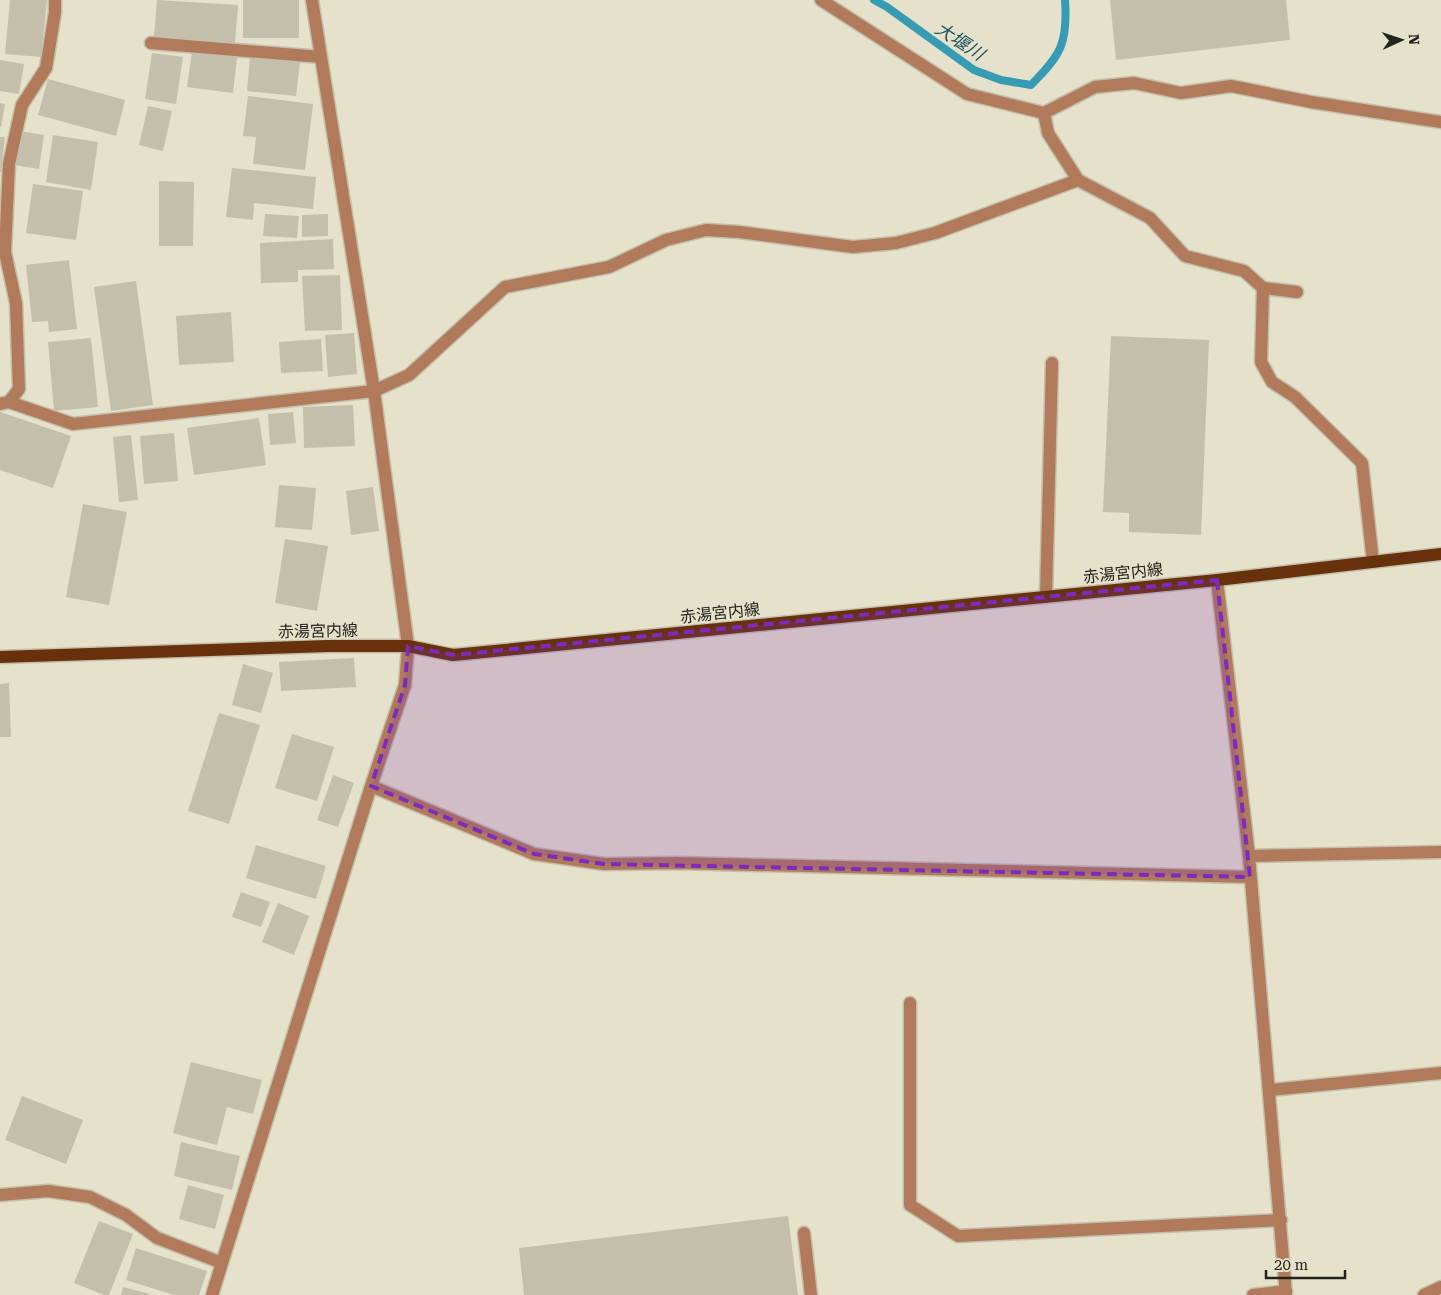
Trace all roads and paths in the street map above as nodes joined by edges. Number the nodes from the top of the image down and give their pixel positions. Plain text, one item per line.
1 (55, 0) edge
2 (312, 0) edge
3 (821, 0) edge
4 (151, 43) dead end
5 (321, 57) junction
6 (1044, 113) junction
7 (1441, 122) edge
8 (1078, 180) junction
9 (1263, 288) junction
10 (1297, 292) dead end
11 (1052, 363) dead end
12 (374, 391) junction
13 (5, 403) edge
14 (1441, 554) edge
15 (1373, 562) junction
16 (1217, 580) junction
17 (1046, 597) junction
18 (408, 646) junction
19 (0, 657) edge
20 (371, 786) junction
21 (1441, 852) edge
22 (1248, 856) junction
23 (1250, 878) junction
24 (910, 1003) dead end
25 (1441, 1073) edge
26 (1270, 1090) junction
27 (0, 1195) edge
28 (1281, 1220) junction
29 (804, 1233) dead end
30 (222, 1264) junction
31 (1441, 1287) edge
32 (1286, 1293) edge
33 (212, 1295) edge
34 (811, 1295) edge
35 (1254, 1295) edge
36 (1424, 1295) edge

1 - 13 street
2 - 5 street
3 - 6 street
4 - 5 street
5 - 12 street
6 - 7 street
6 - 8 street
8 - 9 street
8 - 12 street
9 - 10 street
9 - 15 street
11 - 17 street
12 - 13 street
12 - 18 street
14 - 15 main road, 赤湯宮内線
15 - 16 main road, 赤湯宮内線
16 - 17 main road, 赤湯宮内線
16 - 22 street
17 - 18 main road, 赤湯宮内線
18 - 19 main road, 赤湯宮内線
18 - 20 street
20 - 23 street
20 - 30 street
21 - 22 street
22 - 23 street
23 - 26 street
24 - 28 street
25 - 26 street
26 - 28 street
27 - 30 street
28 - 32 street
29 - 34 street
30 - 33 street
31 - 36 street
32 - 35 street

